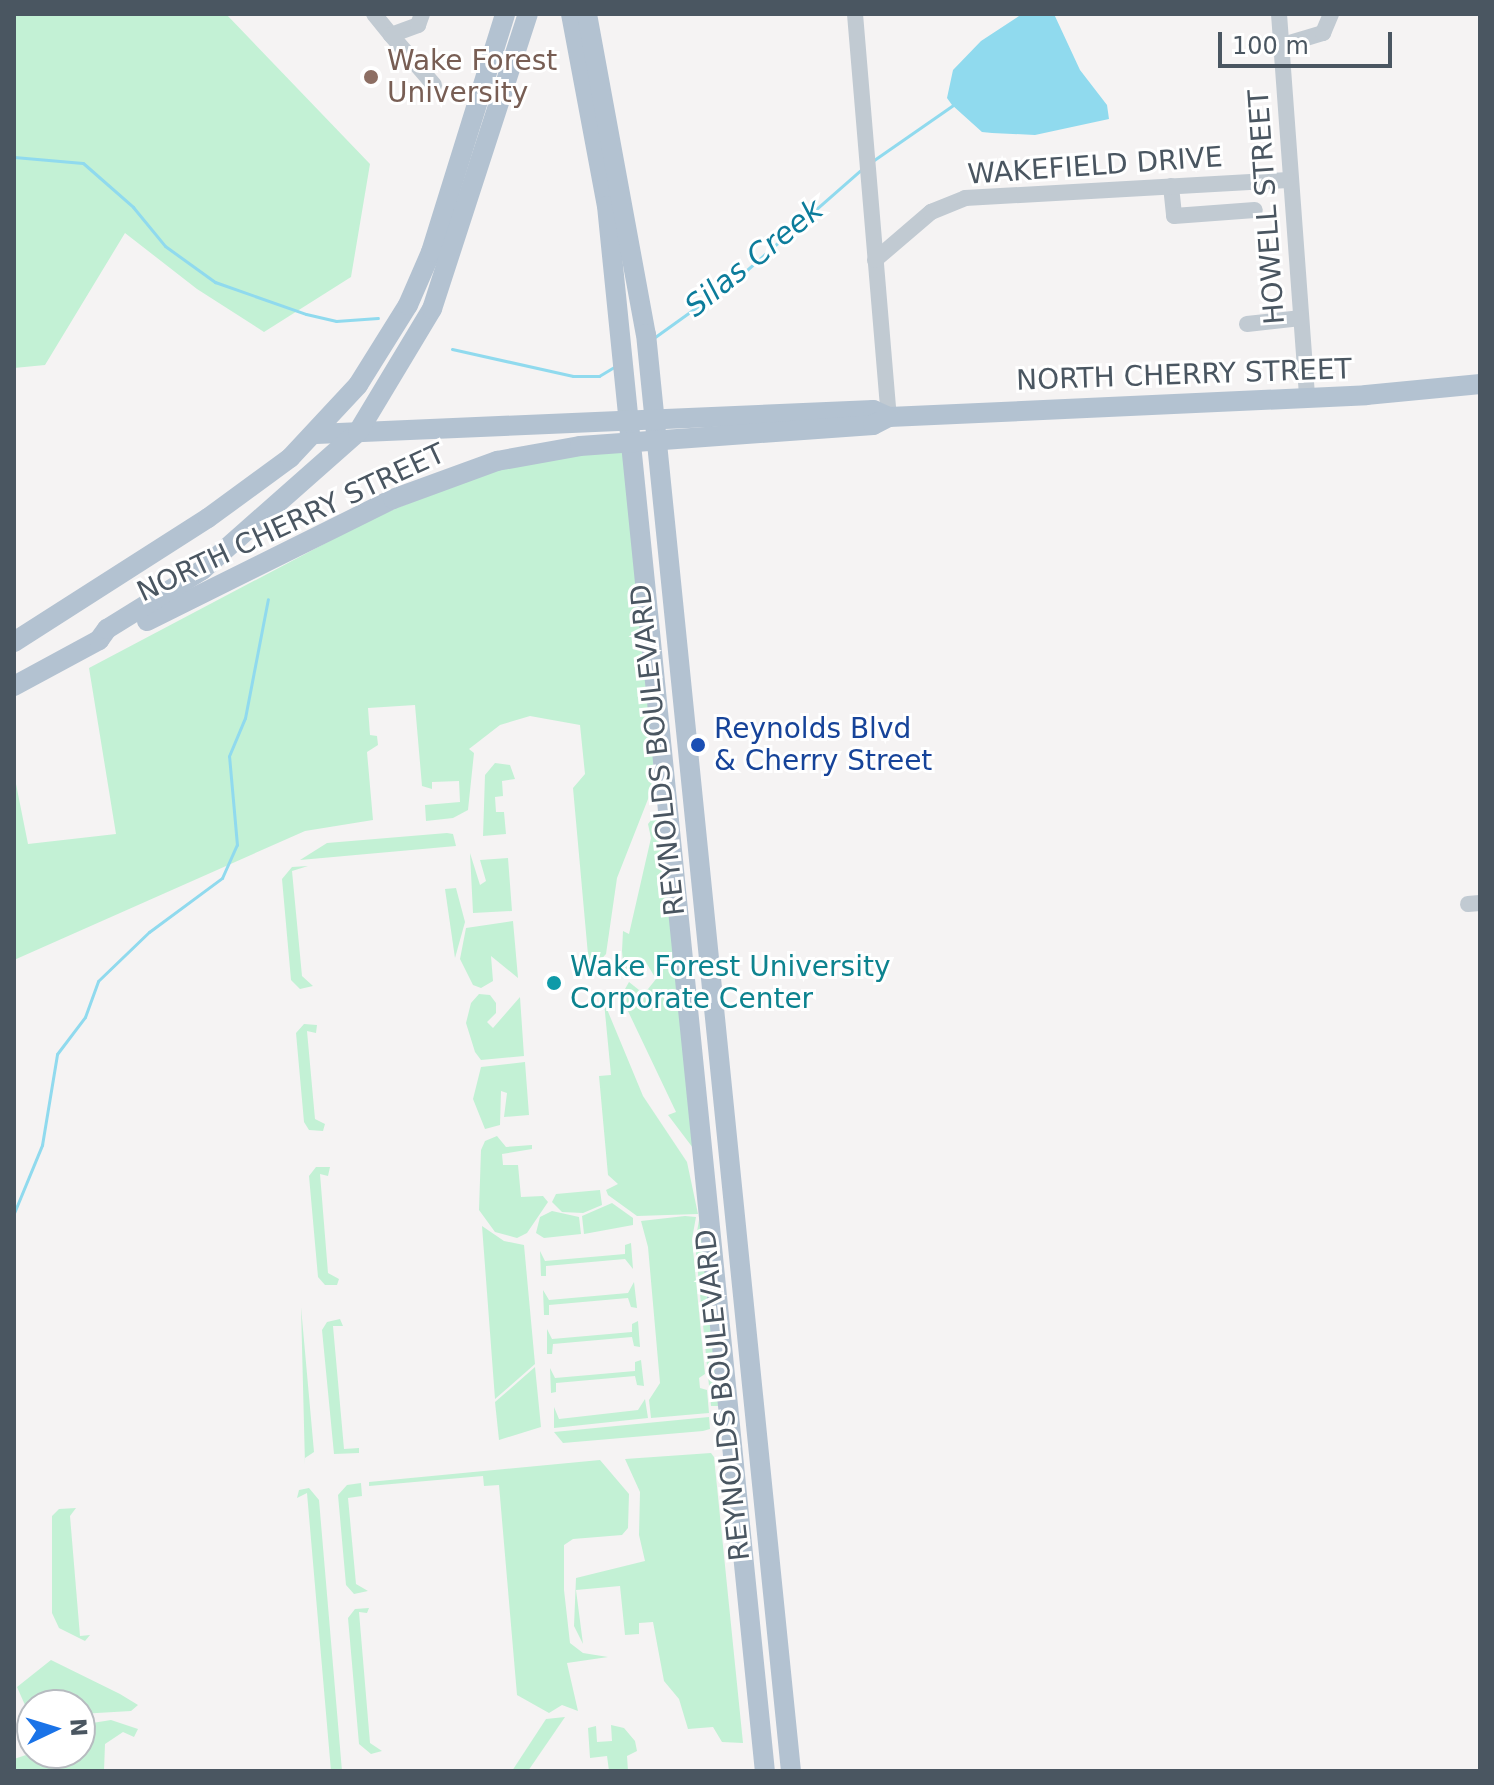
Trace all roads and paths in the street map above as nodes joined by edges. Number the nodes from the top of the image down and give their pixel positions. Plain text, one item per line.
1 (374, 14) edge
2 (422, 14) edge
3 (505, 14) edge
4 (528, 14) edge
5 (571, 14) edge
6 (587, 14) edge
7 (855, 14) edge
8 (1279, 14) edge
9 (1331, 14) edge
10 (391, 35) junction
11 (1283, 45) junction
12 (434, 85) dead end
13 (1289, 180) junction
14 (1171, 186) junction
15 (1255, 210) dead end
16 (875, 260) junction
17 (1301, 318) junction
18 (1247, 324) dead end
19 (1480, 384) edge
20 (1307, 397) junction
21 (889, 417) junction
22 (654, 419) junction
23 (630, 420) junction
24 (358, 432) junction
25 (316, 434) junction
26 (656, 440) junction
27 (632, 442) junction
28 (99, 640) junction
29 (14, 642) edge
30 (14, 686) edge
31 (765, 1771) edge
32 (791, 1771) edge

1 - 10 street
2 - 10 street
3 - 25 main road
4 - 24 main road
5 - 23 main road, REYNOLDS BOULEVARD
6 - 22 main road, REYNOLDS BOULEVARD
7 - 16 street
8 - 11 street, HOWELL STREET
9 - 11 street
10 - 12 street
11 - 13 street, HOWELL STREET
13 - 14 street, WAKEFIELD DRIVE
13 - 17 street, HOWELL STREET
14 - 15 street
14 - 16 street, WAKEFIELD DRIVE
16 - 21 street
17 - 18 street
17 - 20 street, HOWELL STREET
19 - 20 main road, NORTH CHERRY STREET
20 - 21 main road, NORTH CHERRY STREET
21 - 22 main road, NORTH CHERRY STREET
21 - 26 main road, NORTH CHERRY STREET
22 - 23 main road, NORTH CHERRY STREET
22 - 26 main road, REYNOLDS BOULEVARD
23 - 24 main road, NORTH CHERRY STREET
23 - 27 main road, REYNOLDS BOULEVARD
24 - 25 main road, NORTH CHERRY STREET
24 - 28 main road
25 - 29 main road
26 - 27 main road, NORTH CHERRY STREET
26 - 32 main road, REYNOLDS BOULEVARD
27 - 28 main road, NORTH CHERRY STREET
27 - 31 main road, REYNOLDS BOULEVARD
28 - 30 main road

